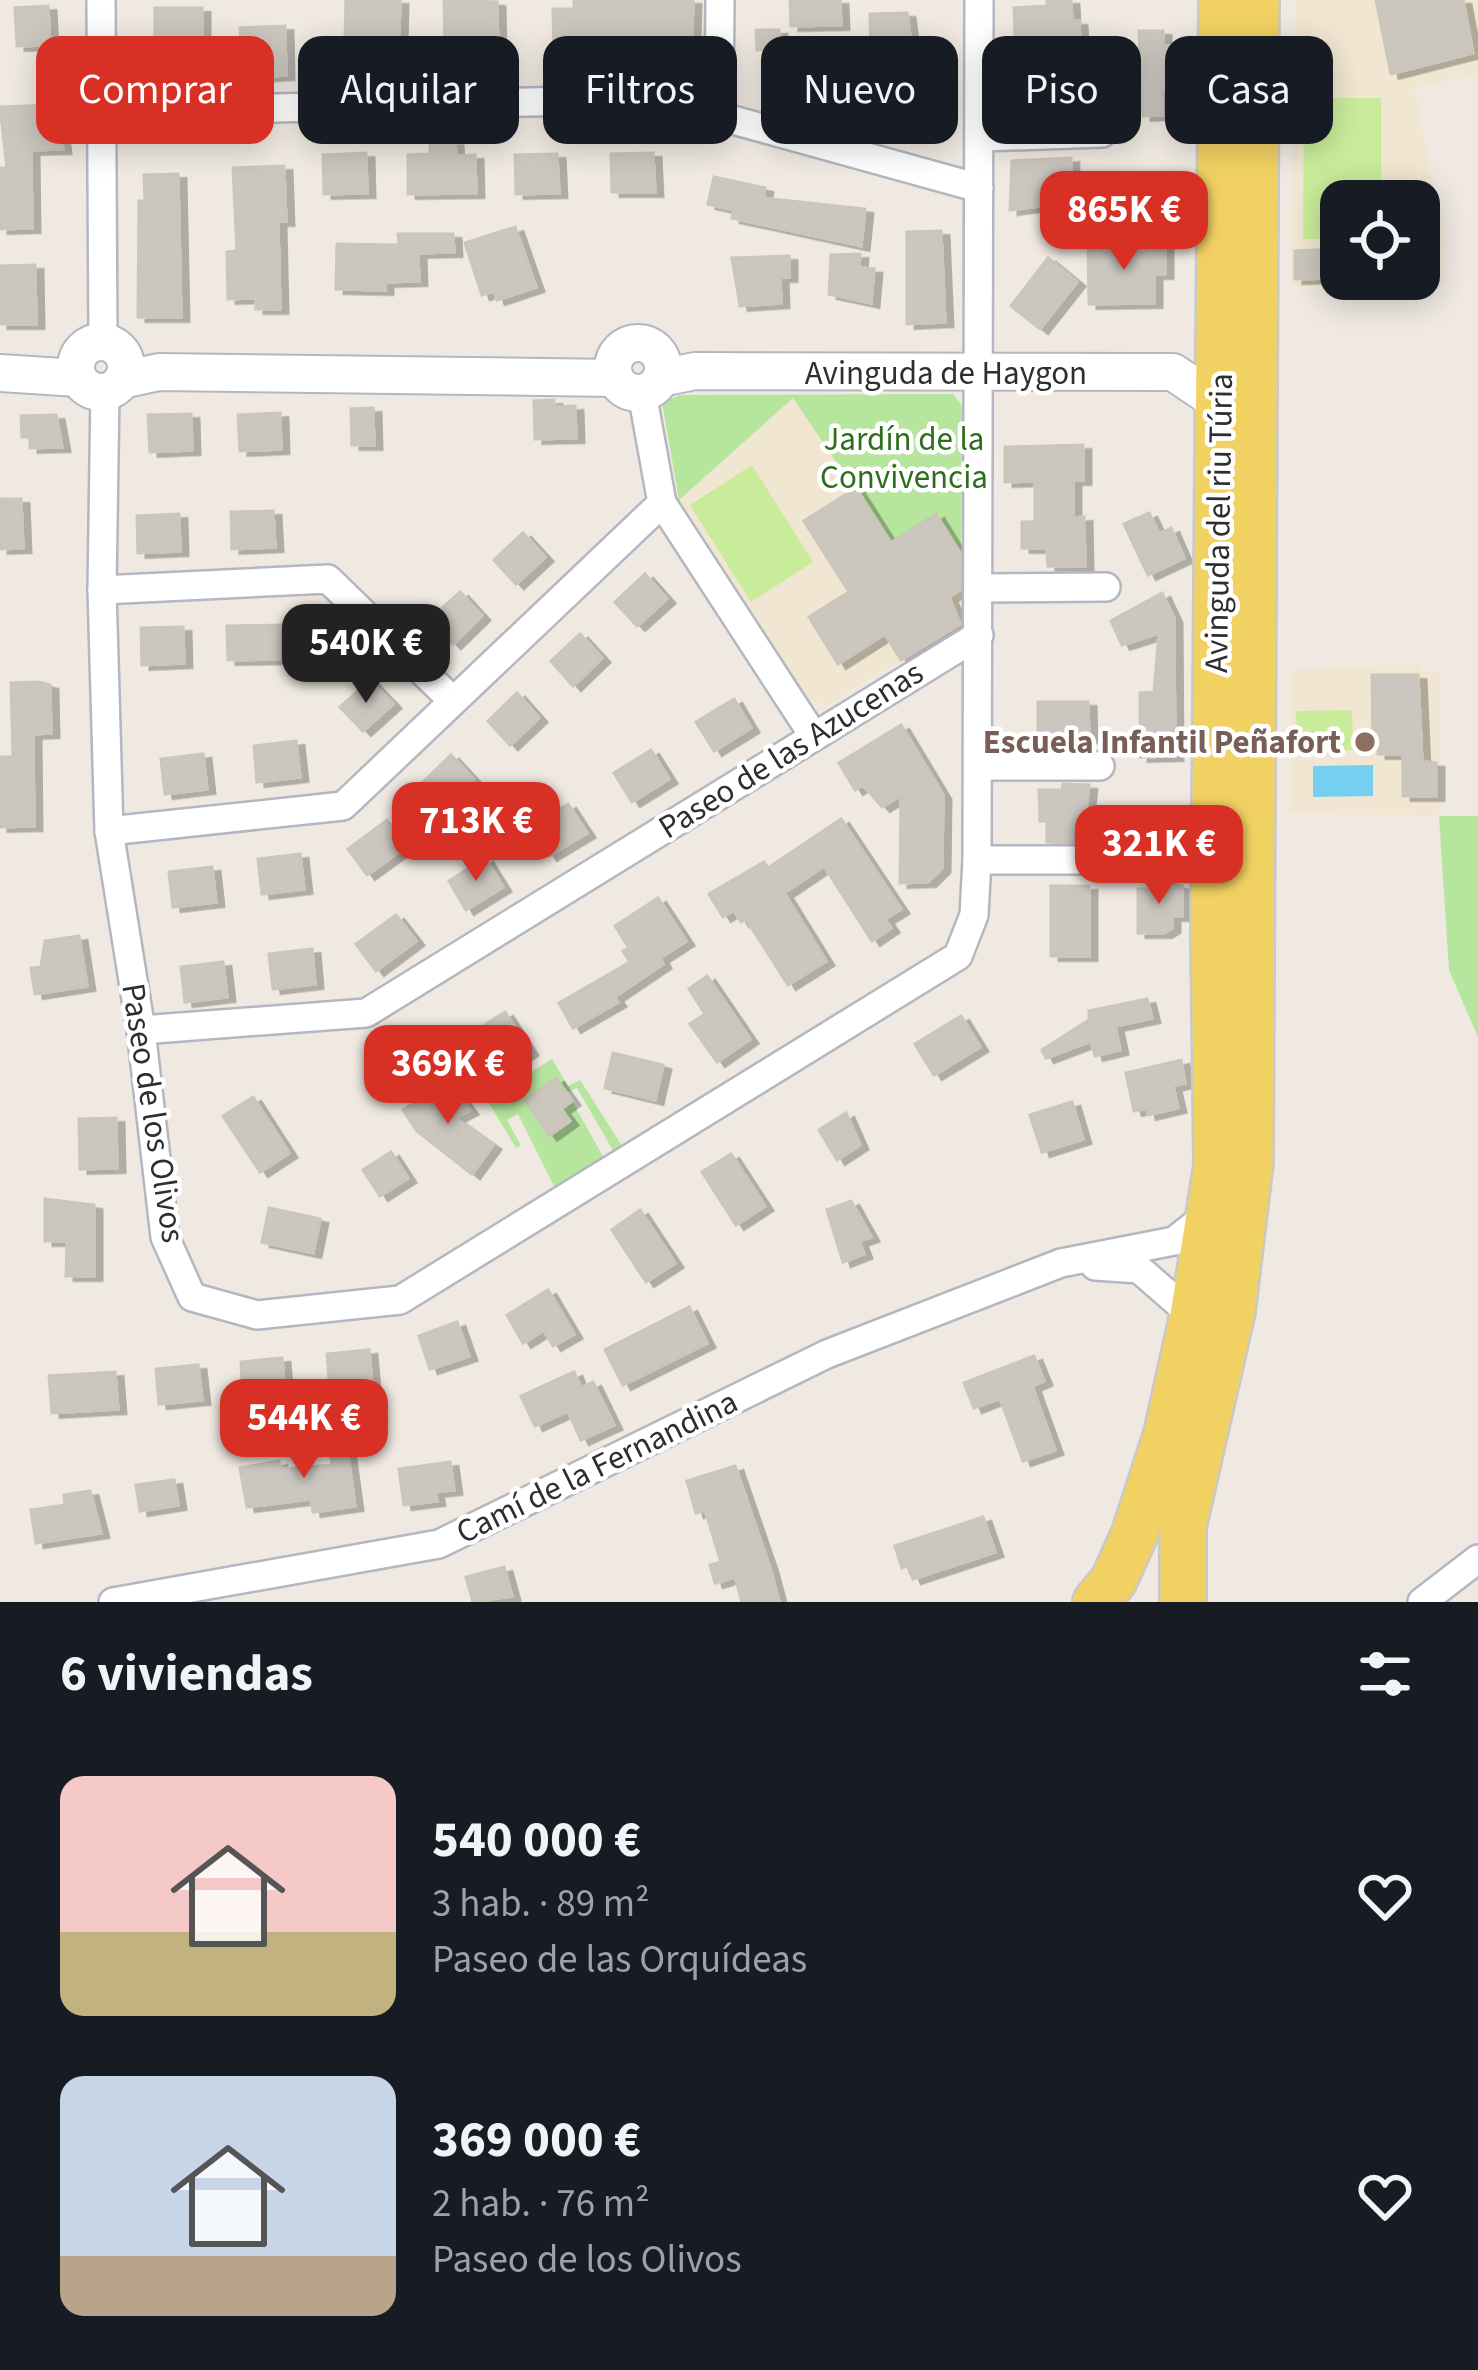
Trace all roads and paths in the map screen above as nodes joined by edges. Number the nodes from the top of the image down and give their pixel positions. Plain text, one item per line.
1 (101, 0) edge
2 (720, 0) edge
3 (980, 0) edge
4 (1222, 0) edge
5 (1256, 0) edge
6 (101, 36) edge
7 (719, 36) edge
8 (982, 91) edge
9 (543, 102) edge
10 (274, 108) edge
11 (737, 118) edge
12 (101, 144) edge
13 (982, 144) edge
14 (979, 188) junction
15 (1221, 330) junction
16 (0, 358) edge
17 (982, 366) junction
18 (102, 368) junction
19 (638, 372) junction
20 (0, 373) edge
21 (1222, 405) junction
22 (662, 503) junction
23 (1106, 587) dead end
24 (981, 589) junction
25 (102, 590) junction
26 (979, 635) junction
27 (452, 700) junction
28 (813, 735) junction
29 (978, 766) junction
30 (1100, 766) dead end
31 (109, 831) junction
32 (977, 860) junction
33 (1102, 860) dead end
34 (141, 1030) junction
35 (1210, 1213) junction
36 (1061, 1263) junction
37 (1193, 1316) junction
38 (1478, 1559) edge
39 (113, 1602) edge
40 (1096, 1602) edge
41 (1183, 1602) edge
42 (1422, 1602) edge

1 - 6 street, Paseo de los Olivos
2 - 7 street
3 - 8 street, Paseo de los Olivos
4 - 15 main road, Avinguda del riu Túria
5 - 41 main road, Avinguda del riu Túria
9 - 10 street
11 - 14 street
12 - 18 street, Paseo de los Olivos
13 - 14 street, Paseo de los Olivos
14 - 17 street, Paseo de los Olivos
15 - 17 street, Avinguda de Haygon
15 - 21 main road, Avinguda del riu Túria
16 - 18 street, Avinguda de Haygon
17 - 19 street, Avinguda de Haygon
17 - 21 street, Avinguda de Haygon
17 - 24 street, Paseo de los Olivos
18 - 19 street, Avinguda de Haygon
18 - 20 street, Avinguda de Haygon
18 - 25 street, Paseo de los Olivos
19 - 22 street
21 - 35 main road, Avinguda del riu Túria
22 - 27 street
22 - 28 street
23 - 24 street
24 - 26 street, Paseo de los Olivos
25 - 27 street
25 - 31 street, Paseo de los Olivos
26 - 28 street, Paseo de las Azucenas
26 - 29 street, Paseo de los Olivos
27 - 31 street
28 - 34 street, Paseo de las Azucenas
29 - 30 street
29 - 32 street, Paseo de los Olivos
31 - 34 street, Paseo de los Olivos
32 - 33 street
32 - 34 street, Paseo de los Olivos
35 - 36 street, Camí de la Fernandina
35 - 37 main road, Avinguda del riu Túria
36 - 37 street
36 - 39 street, Camí de la Fernandina
37 - 40 main road, Avinguda del riu Túria
38 - 42 street

